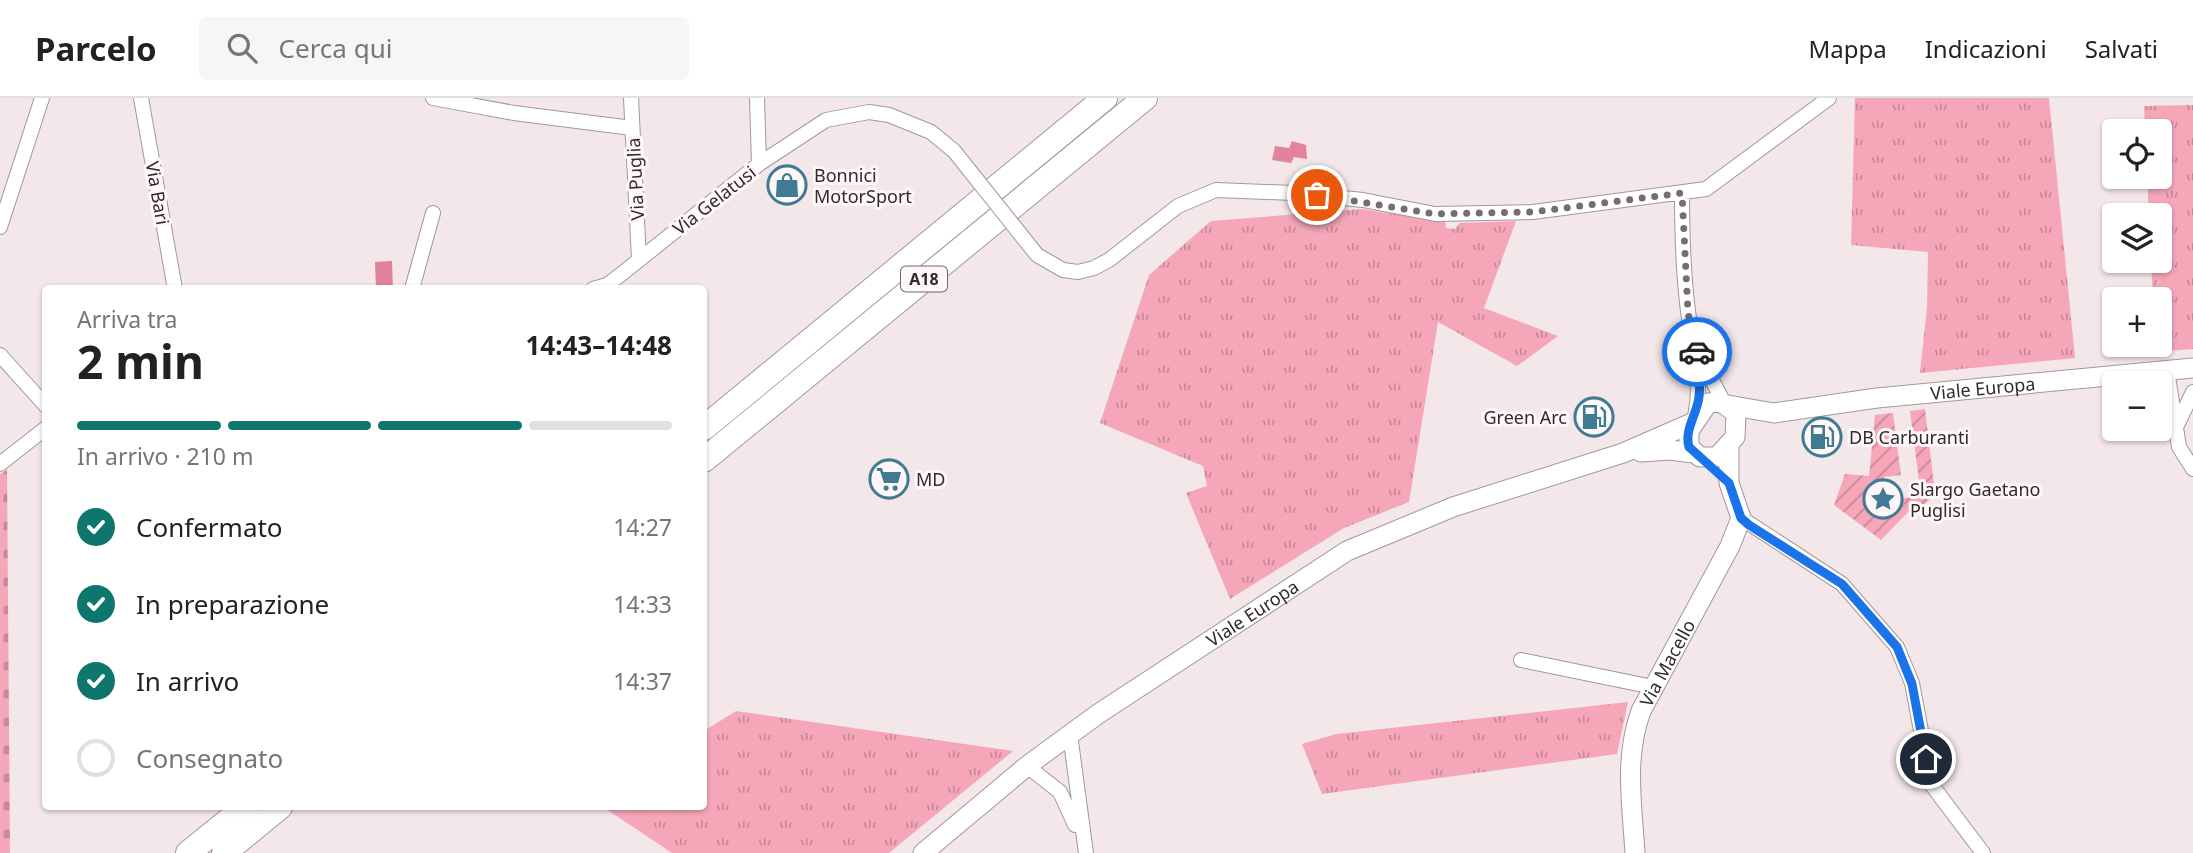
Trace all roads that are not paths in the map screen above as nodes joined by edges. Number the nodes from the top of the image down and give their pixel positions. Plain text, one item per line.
1 (41, 98) edge
2 (141, 98) edge
3 (433, 98) edge
4 (631, 98) edge
5 (757, 98) edge
6 (877, 98) edge
7 (1105, 98) edge
8 (1126, 98) edge
9 (1145, 98) edge
10 (1829, 98) edge
11 (514, 105) edge
12 (869, 112) junction
13 (632, 128) junction
14 (760, 164) junction
15 (1682, 193) junction
16 (433, 213) dead end
17 (0, 227) edge
18 (639, 260) junction
19 (174, 285) edge
20 (413, 285) edge
21 (607, 285) edge
22 (1697, 352) junction
23 (0, 355) edge
24 (2193, 368) edge
25 (2167, 370) junction
26 (2193, 392) edge
27 (42, 402) edge
28 (1726, 404) junction
29 (1774, 413) junction
30 (1694, 421) junction
31 (2177, 425) junction
32 (707, 426) edge
33 (42, 431) edge
34 (1732, 441) junction
35 (707, 442) edge
36 (1623, 453) junction
37 (1697, 455) junction
38 (707, 458) edge
39 (0, 464) edge
40 (2193, 469) edge
41 (1729, 483) junction
42 (1741, 518) junction
43 (1521, 660) dead end
44 (1653, 687) junction
45 (1070, 734) junction
46 (1027, 766) junction
47 (241, 810) edge
48 (256, 810) edge
49 (276, 810) edge
50 (1086, 852) edge
51 (188, 853) edge
52 (203, 853) edge
53 (224, 853) edge
54 (923, 853) edge
55 (1635, 853) edge
56 (1983, 853) edge

1 - 17 street
2 - 19 street, Via Bari
3 - 11 street
4 - 13 street, Via Puglia
5 - 14 street
6 - 12 street
7 - 32 highway, A18
8 - 35 highway
9 - 38 highway, A18
10 - 15 street
11 - 13 street
12 - 14 street, Via Gelatusi
12 - 15 street, Via Gelatusi, bridge
13 - 18 street, Via Puglia
14 - 18 street, Via Gelatusi
15 - 22 street
16 - 20 street
18 - 21 street, Via Gelatusi
22 - 28 street
22 - 30 street
23 - 27 street
24 - 25 main road, Viale Europa
25 - 29 main road, Viale Europa
25 - 31 street
26 - 31 street
28 - 29 main road
28 - 30 main road
28 - 34 main road
29 - 34 main road
30 - 36 main road
30 - 37 main road
31 - 40 street
33 - 39 street
34 - 37 main road
34 - 41 main road
36 - 37 main road
36 - 45 main road, Viale Europa
37 - 41 main road
41 - 42 main road
42 - 44 main road, Via Macello
42 - 56 street
43 - 44 street
44 - 55 main road, Via Macello
45 - 46 main road, Viale Europa
45 - 50 street
46 - 50 street
46 - 54 main road, Viale Europa
47 - 51 highway
48 - 52 highway
49 - 53 highway

